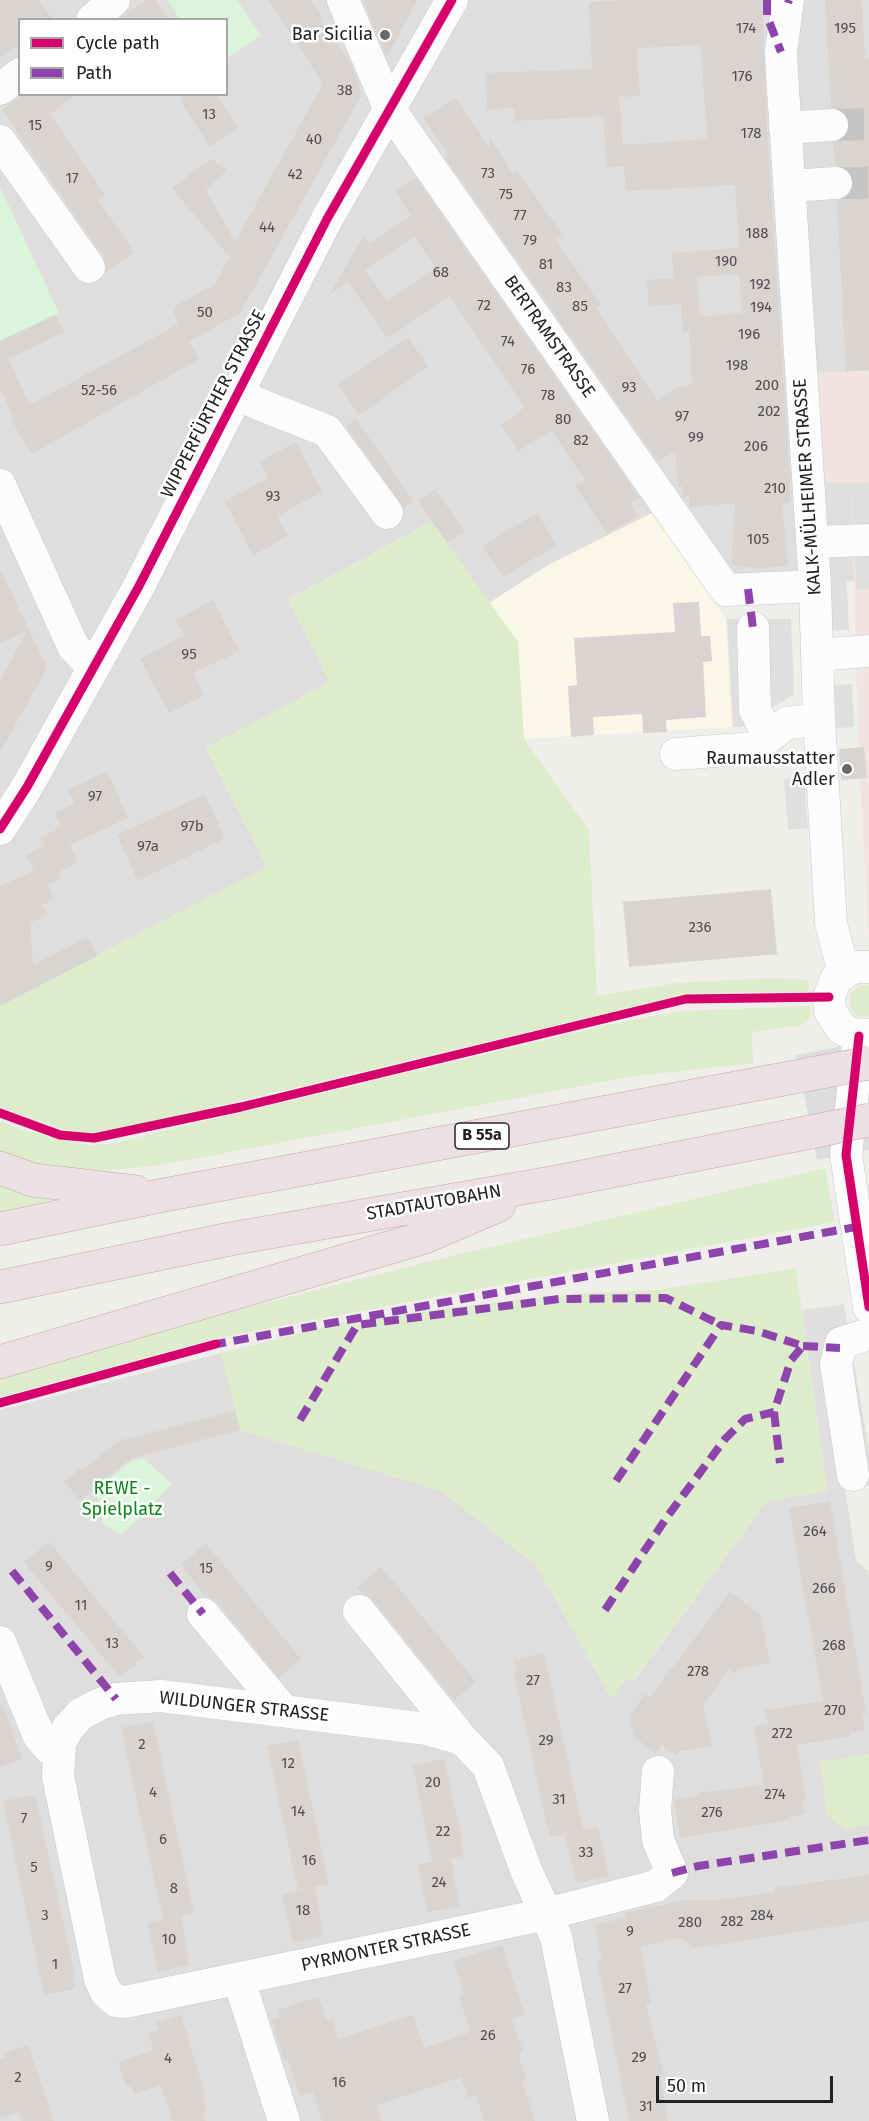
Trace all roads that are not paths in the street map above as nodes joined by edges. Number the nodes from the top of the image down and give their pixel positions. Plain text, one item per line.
1 (74, 0) edge
2 (114, 0) edge
3 (343, 0) edge
4 (452, 0) edge
5 (788, 0) edge
6 (86, 18) edge
7 (94, 18) edge
8 (18, 76) edge
9 (0, 89) edge
10 (390, 110) junction
11 (832, 125) tunnel mouth
12 (785, 128) junction
13 (0, 141) edge
14 (836, 183) tunnel mouth
15 (789, 186) junction
16 (89, 267) dead end
17 (238, 393) junction
18 (4, 505) edge
19 (387, 513) dead end
20 (869, 540) edge
21 (812, 542) junction
22 (815, 585) junction
23 (753, 628) dead end
24 (869, 651) edge
25 (817, 655) junction
26 (93, 668) junction
27 (819, 719) junction
28 (769, 737) junction
29 (676, 754) dead end
30 (3, 826) edge
31 (858, 969) edge
32 (866, 1045) edge
33 (869, 1120) edge
34 (0, 1168) edge
35 (551, 1183) junction
36 (164, 1195) junction
37 (0, 1229) edge
38 (0, 1287) edge
39 (869, 1307) edge
40 (869, 1334) edge
41 (0, 1362) edge
42 (853, 1475) dead end
43 (359, 1611) dead end
44 (203, 1614) dead end
45 (0, 1642) edge
46 (284, 1711) junction
47 (462, 1739) junction
48 (60, 1750) junction
49 (658, 1772) dead end
50 (546, 1914) junction
51 (239, 1980) junction
52 (284, 2121) edge
53 (593, 2121) edge

1 - 6 street
2 - 7 street
3 - 10 street, BERTRAMSTRASSE
4 - 10 street, WIPPERFÜRTHER STRASSE
5 - 12 street, KALK-MÜLHEIMER STRASSE
8 - 9 street
10 - 17 street, WIPPERFÜRTHER STRASSE
10 - 22 street, BERTRAMSTRASSE
11 - 12 street
12 - 15 street, KALK-MÜLHEIMER STRASSE
13 - 16 street
14 - 15 street
15 - 21 street, KALK-MÜLHEIMER STRASSE
17 - 19 street
17 - 26 street, WIPPERFÜRTHER STRASSE
18 - 26 street
20 - 21 street
21 - 22 street, KALK-MÜLHEIMER STRASSE
22 - 25 street, KALK-MÜLHEIMER STRASSE
23 - 28 street
24 - 25 street
25 - 27 street, KALK-MÜLHEIMER STRASSE
26 - 30 street, WIPPERFÜRTHER STRASSE
27 - 28 street
27 - 31 street, KALK-MÜLHEIMER STRASSE
28 - 29 street
31 - 32 street
32 - 36 highway, B 55a, bridge
32 - 39 street
33 - 35 highway, STADTAUTOBAHN, bridge
34 - 36 highway
35 - 38 highway, STADTAUTOBAHN
35 - 41 highway
36 - 37 highway, B 55a
40 - 42 street
43 - 47 street
44 - 46 street
45 - 48 street
46 - 47 street, WILDUNGER STRASSE
46 - 48 street, WILDUNGER STRASSE
47 - 50 street
48 - 51 street, WILDUNGER STRASSE
49 - 50 street, PYRMONTER STRASSE
50 - 51 street, PYRMONTER STRASSE
50 - 53 street
51 - 52 street

